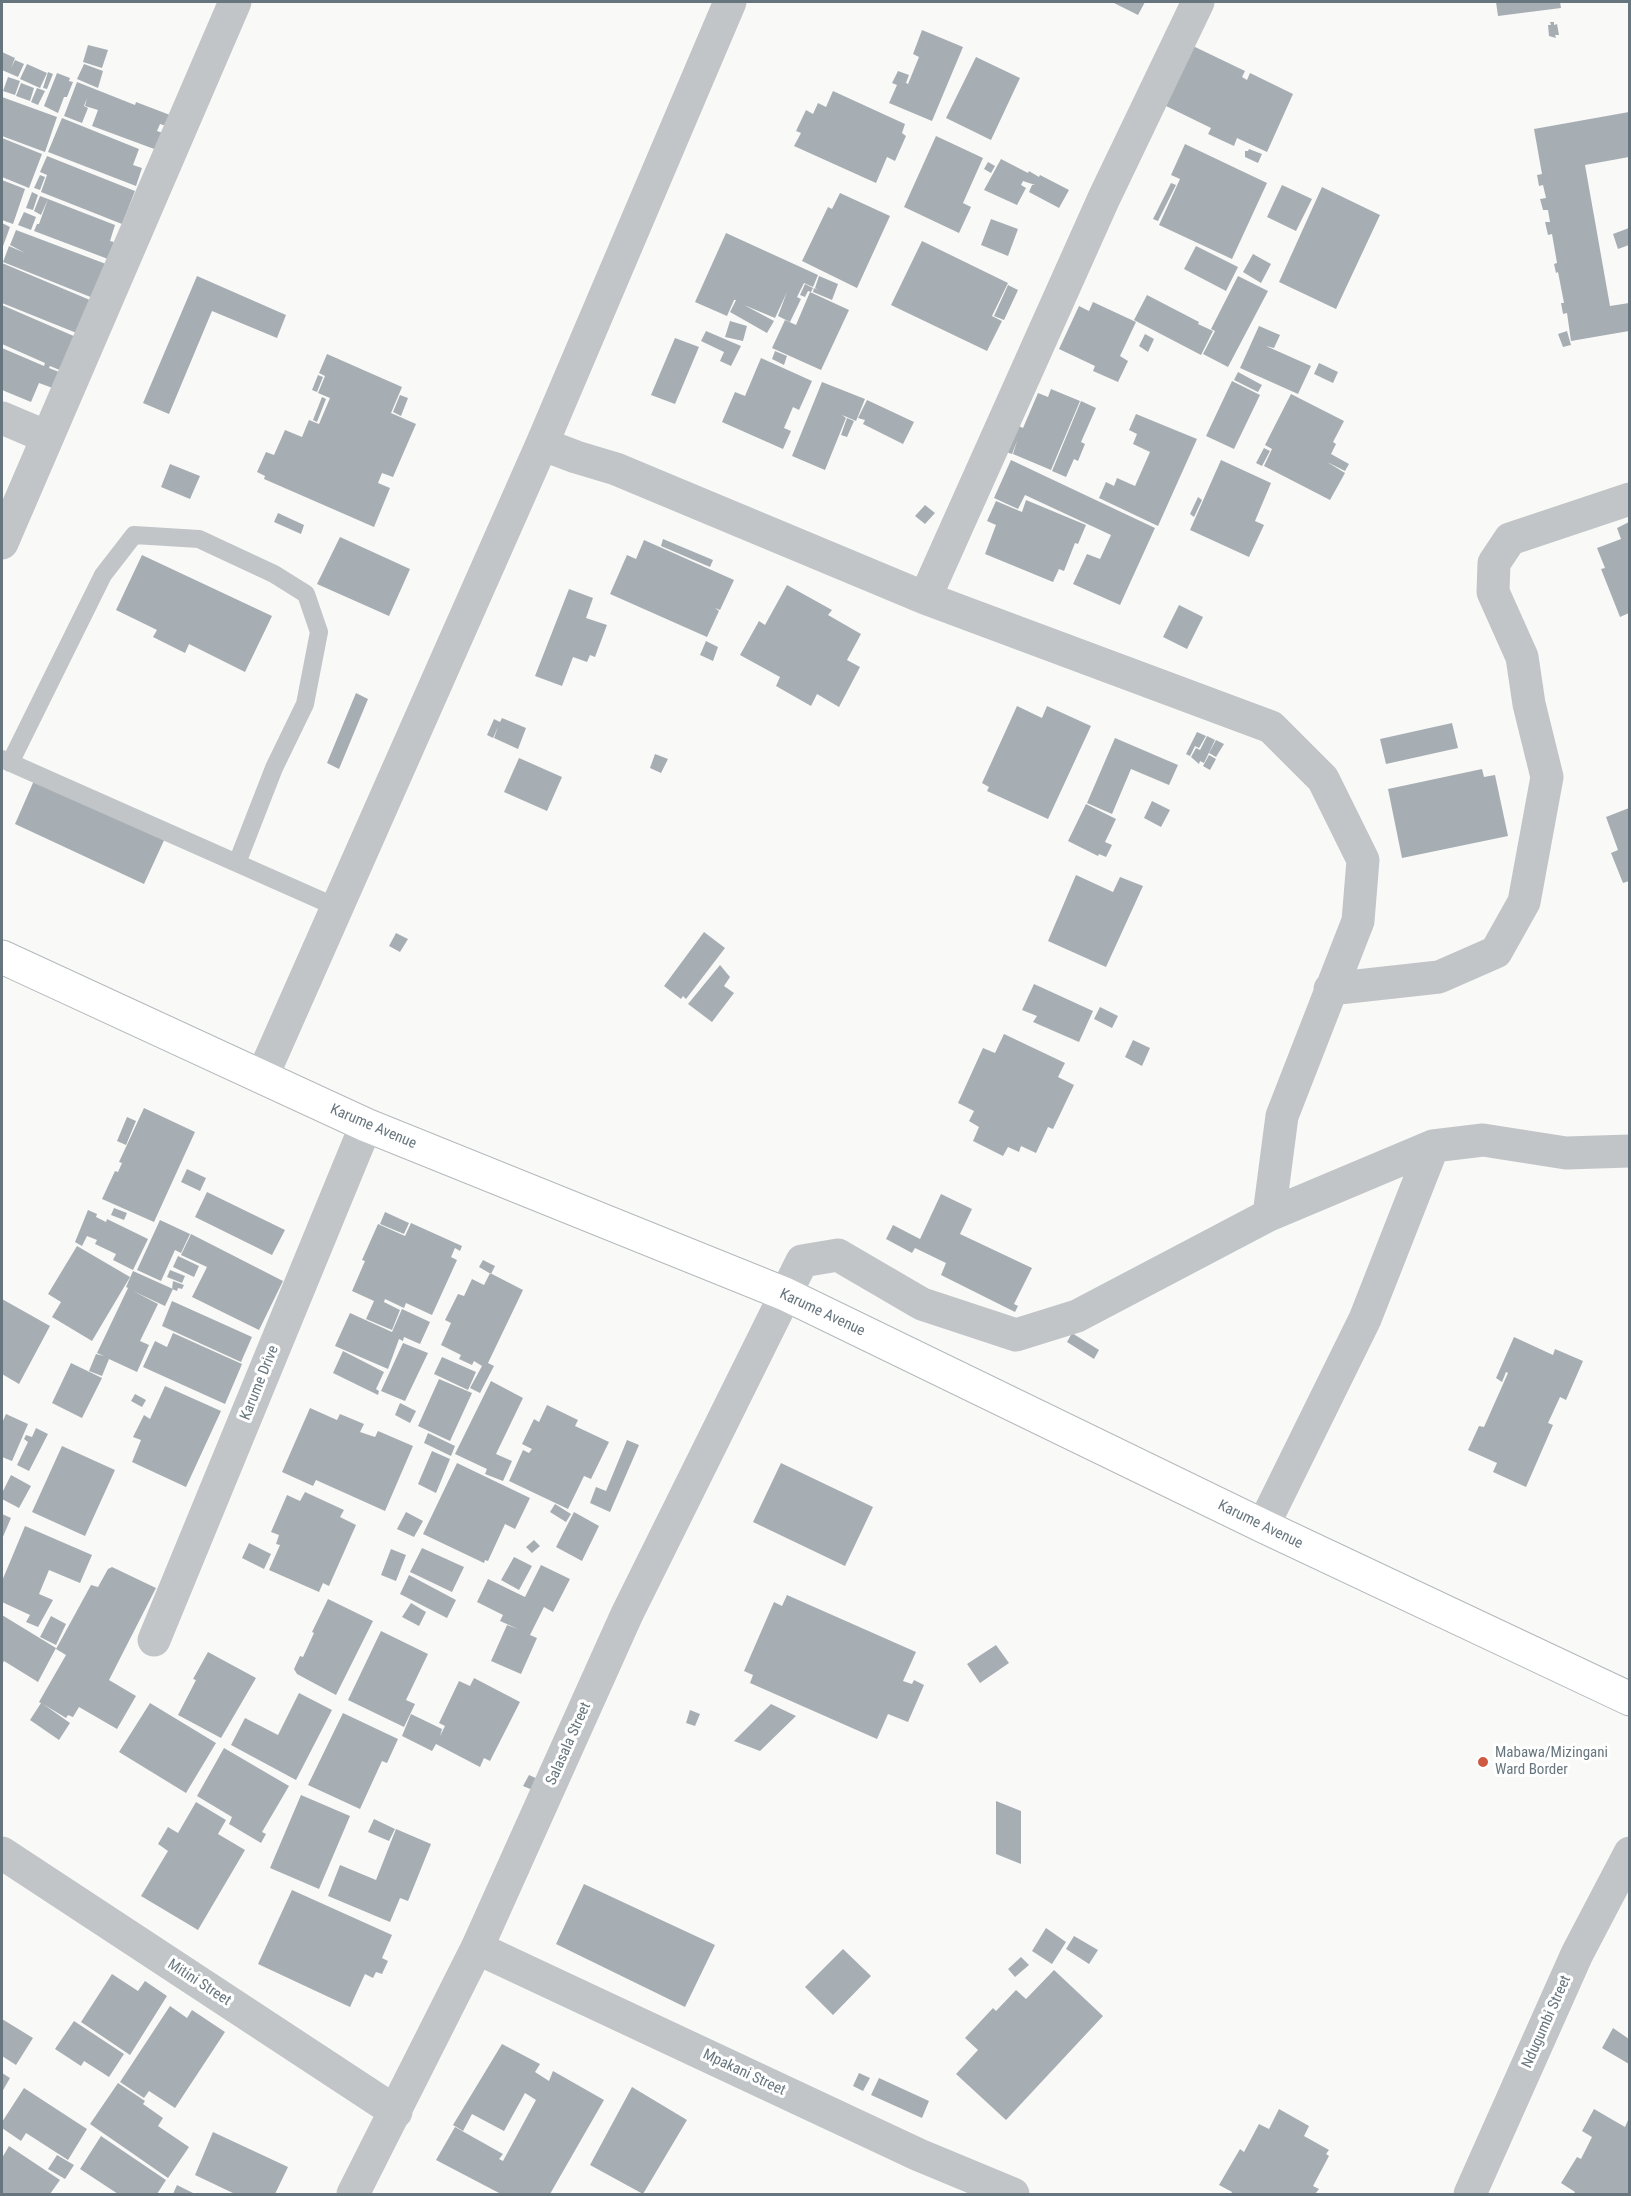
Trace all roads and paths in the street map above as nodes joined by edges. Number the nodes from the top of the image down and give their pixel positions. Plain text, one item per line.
1 (235, 2) edge
2 (730, 2) edge
3 (1198, 2) edge
4 (2, 418) edge
5 (47, 437) junction
6 (542, 444) junction
7 (1629, 499) edge
8 (2, 543) edge
9 (926, 598) junction
10 (6, 761) edge
11 (237, 863) junction
12 (336, 907) junction
13 (2, 957) edge
14 (1330, 989) junction
15 (262, 1077) junction
16 (366, 1125) junction
17 (1433, 1146) junction
18 (1629, 1151) edge
19 (1269, 1215) junction
20 (785, 1294) junction
21 (1263, 1526) junction
22 (154, 1640) dead end
23 (1629, 1699) edge
24 (1629, 1853) edge
25 (2, 1854) edge
26 (477, 1948) junction
27 (396, 2112) junction
28 (353, 2194) edge
29 (1013, 2194) edge
30 (1470, 2194) edge

1 - 5 street
2 - 6 street
3 - 9 street
4 - 5 street
5 - 8 street
6 - 9 street
6 - 12 street
7 - 14 street
9 - 14 street
10 - 11 lane
10 - 11 lane
11 - 12 lane
12 - 15 street
13 - 15 main road, Karume Avenue
14 - 19 street
15 - 16 main road, Karume Avenue
16 - 20 main road, Karume Avenue
16 - 22 street, Karume Drive
17 - 18 street
17 - 19 street
17 - 21 street
19 - 20 street, Salasala Street
20 - 21 main road, Karume Avenue
20 - 26 street, Salasala Street
21 - 23 main road, Karume Avenue
24 - 30 street, Ndugumbi Street
25 - 27 street, Mitini Street
26 - 27 street, Salasala Street
26 - 29 street, Mpakani Street
27 - 28 street, Salasala Street

